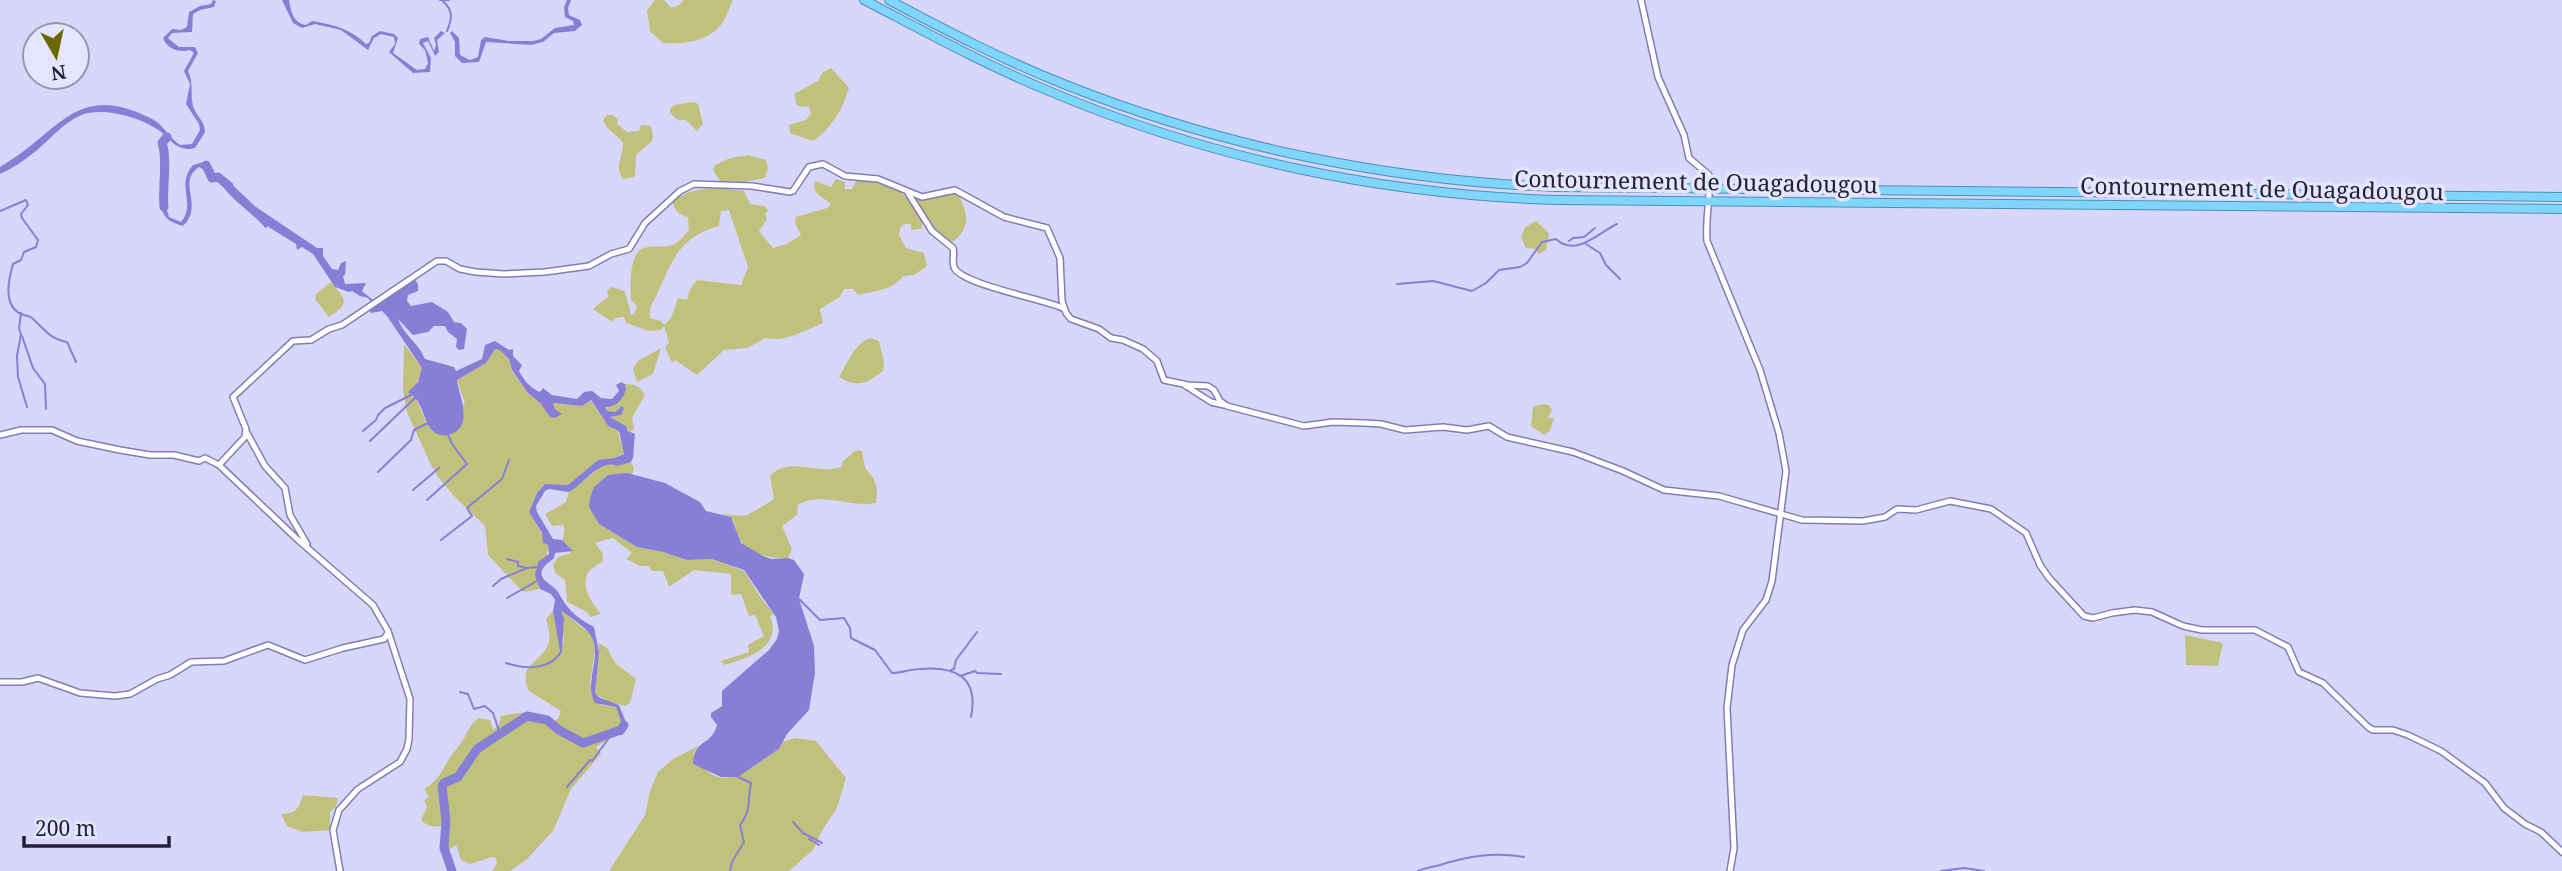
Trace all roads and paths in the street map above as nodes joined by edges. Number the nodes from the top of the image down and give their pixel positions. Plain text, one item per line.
1 (864, 0) edge
2 (889, 0) edge
3 (1640, 0) edge
4 (1710, 189) junction
5 (906, 190) junction
6 (2562, 197) edge
7 (1711, 201) junction
8 (2562, 209) edge
9 (1063, 309) junction
10 (1184, 384) junction
11 (1227, 406) junction
12 (246, 429) junction
13 (0, 435) edge
14 (219, 465) junction
15 (1780, 514) junction
16 (311, 550) junction
17 (388, 633) junction
18 (0, 682) edge
19 (2562, 852) edge
20 (340, 871) edge
21 (1730, 871) edge

1 - 7 highway, Contournement de Ouagadougou
2 - 4 highway, Contournement de Ouagadougou
3 - 4 street
4 - 6 highway, Contournement de Ouagadougou
4 - 7 street
5 - 9 street
5 - 9 street
5 - 12 street
7 - 8 highway, Contournement de Ouagadougou
7 - 15 street
9 - 10 street
10 - 11 street
10 - 11 street
11 - 15 street
12 - 14 street
12 - 16 street
13 - 14 street
14 - 16 street
15 - 19 street
15 - 21 street
16 - 17 street
17 - 18 street
17 - 20 street

